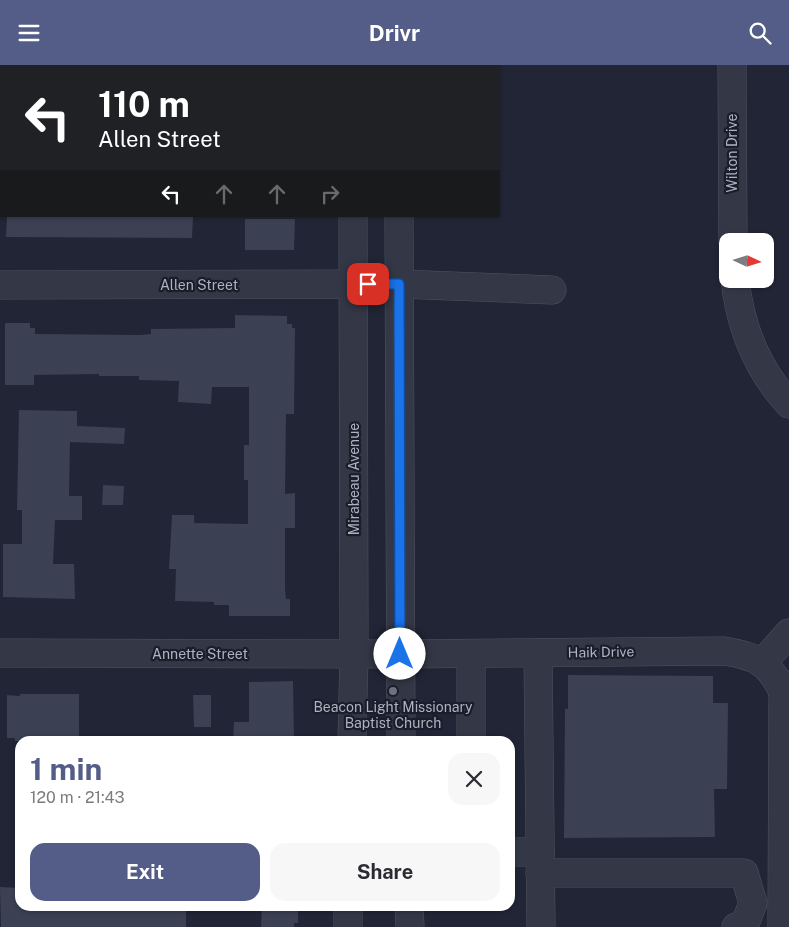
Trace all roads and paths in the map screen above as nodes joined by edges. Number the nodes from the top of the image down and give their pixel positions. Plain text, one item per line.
1 (732, 65) edge
2 (353, 217) edge
3 (399, 217) edge
4 (733, 233) edge
5 (399, 284) junction
6 (0, 285) edge
7 (353, 285) junction
8 (736, 288) edge
9 (552, 290) dead end
10 (789, 404) edge
11 (789, 633) edge
12 (0, 653) edge
13 (471, 653) junction
14 (538, 653) junction
15 (354, 654) junction
16 (400, 654) junction
17 (763, 662) junction
18 (786, 689) edge
19 (352, 736) edge
20 (400, 736) edge
21 (471, 736) edge
22 (786, 845) edge
23 (515, 854) edge
24 (540, 862) junction
25 (348, 911) edge
26 (409, 911) edge
27 (348, 927) edge
28 (410, 927) edge
29 (541, 927) edge
30 (736, 927) edge
31 (782, 927) edge

1 - 4 street, Wilton Drive
2 - 7 street, Mirabeau Avenue
3 - 5 street
5 - 7 street, Allen Street
5 - 9 street, Allen Street
5 - 16 street
6 - 7 street, Allen Street
7 - 15 street, Mirabeau Avenue
8 - 10 street
11 - 17 street
12 - 15 street, Annette Street
13 - 14 street, Haik Drive
13 - 16 street, Haik Drive
13 - 21 street
14 - 17 street, Haik Drive
14 - 24 street
15 - 16 street, Annette Street
15 - 19 street, Mirabeau Avenue
16 - 20 street
17 - 18 street
18 - 22 street
22 - 31 street
23 - 24 street
24 - 29 street
24 - 30 street
25 - 27 street
26 - 28 street

